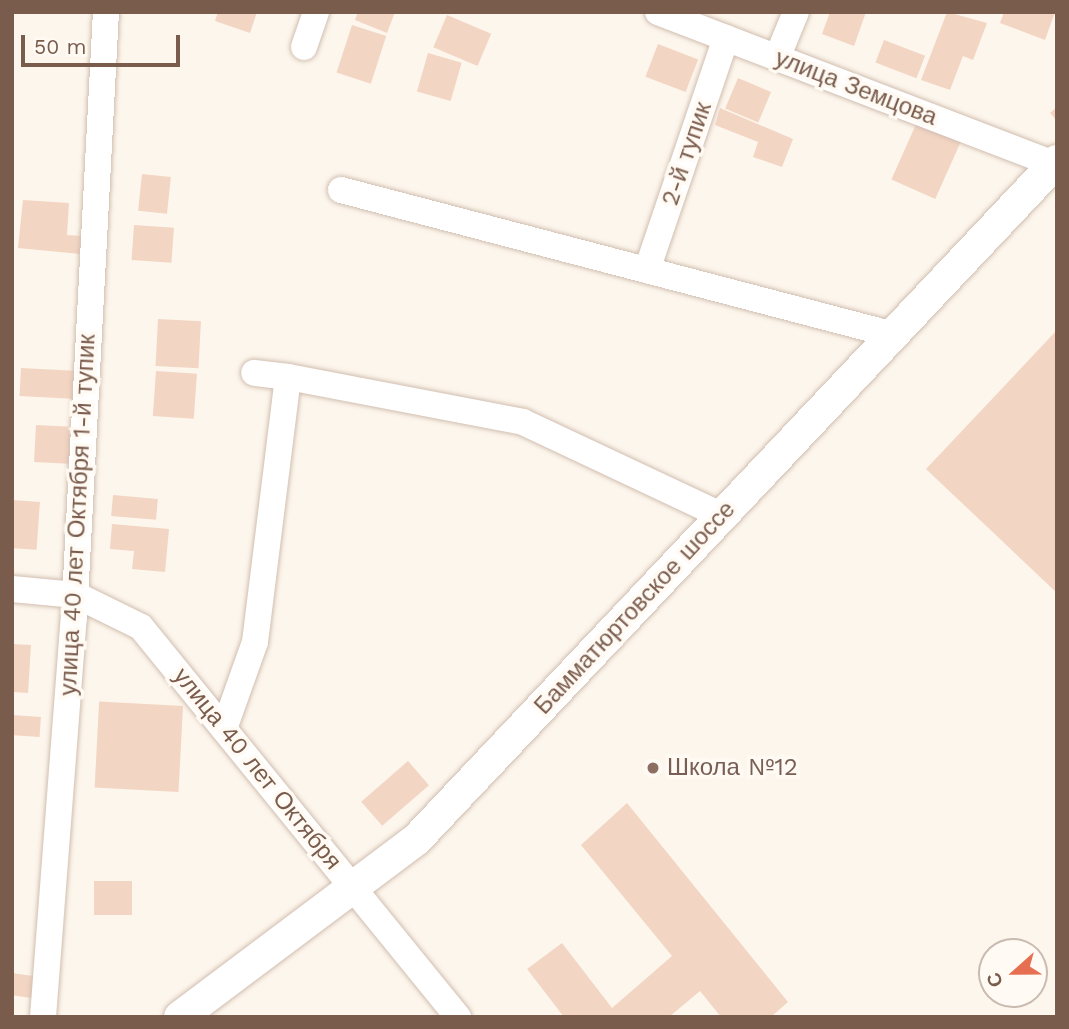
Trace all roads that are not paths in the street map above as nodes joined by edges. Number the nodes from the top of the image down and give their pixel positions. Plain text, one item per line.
1 (106, 12) edge
2 (316, 12) edge
3 (658, 12) edge
4 (796, 12) edge
5 (726, 38) junction
6 (304, 47) dead end
7 (778, 58) junction
8 (1055, 163) edge
9 (341, 190) dead end
10 (647, 270) junction
11 (894, 335) junction
12 (254, 373) dead end
13 (288, 377) junction
14 (723, 516) junction
15 (12, 589) edge
16 (75, 595) junction
17 (224, 729) junction
18 (353, 887) junction
19 (43, 1017) edge
20 (180, 1017) edge
21 (458, 1017) edge

1 - 16 street, улица 40 лет Октября 1-й тупик
2 - 6 street
3 - 5 street, улица Земцова
4 - 7 street
5 - 7 street, улица Земцова
5 - 10 street, 2-й тупик
7 - 8 street, улица Земцова
8 - 11 street, Бамматюртовское шоссе
9 - 10 street
10 - 11 street
11 - 14 street, Бамматюртовское шоссе
12 - 13 street
13 - 14 street
13 - 17 street
14 - 18 street, Бамматюртовское шоссе
15 - 16 street, улица 40 лет Октября
16 - 17 street, улица 40 лет Октября
16 - 19 street, улица 40 лет Октября 1-й тупик
17 - 18 street, улица 40 лет Октября
18 - 20 street, Бамматюртовское шоссе
18 - 21 street, улица 40 лет Октября

